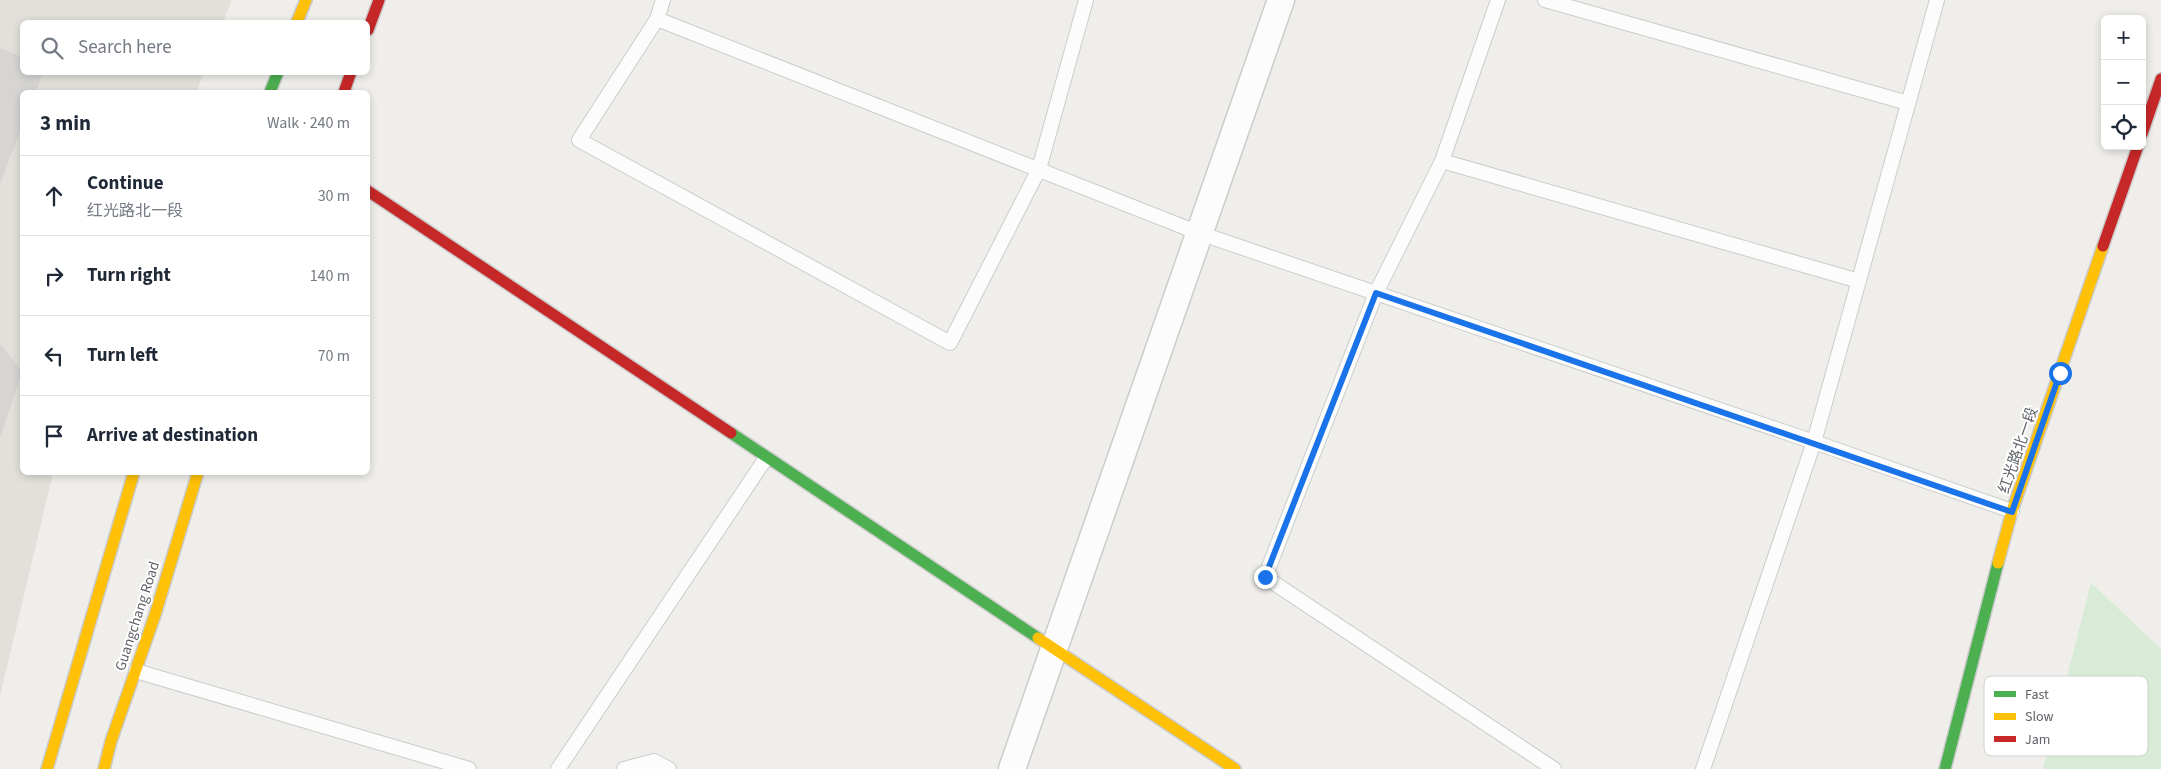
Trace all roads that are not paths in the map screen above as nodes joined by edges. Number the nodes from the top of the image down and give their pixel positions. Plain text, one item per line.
1 (306, 0) edge
2 (379, 0) edge
3 (663, 0) edge
4 (1086, 0) edge
5 (1281, 0) edge
6 (1498, 0) edge
7 (1545, 0) edge
8 (1937, 0) edge
9 (657, 18) junction
10 (298, 20) edge
11 (370, 25) edge
12 (277, 75) edge
13 (350, 75) edge
14 (2161, 79) edge
15 (271, 90) edge
16 (345, 90) edge
17 (1908, 103) junction
18 (2146, 122) edge
19 (2137, 150) edge
20 (1442, 161) junction
21 (1039, 170) junction
22 (370, 193) edge
23 (1198, 232) junction
24 (1859, 281) junction
25 (1376, 293) junction
26 (1814, 442) junction
27 (766, 458) junction
28 (133, 475) edge
29 (197, 475) edge
30 (2012, 512) junction
31 (1055, 650) junction
32 (136, 671) junction
33 (1211, 754) junction
34 (47, 769) edge
35 (104, 769) edge
36 (469, 769) edge
37 (558, 769) edge
38 (624, 769) edge
39 (669, 769) edge
40 (1012, 769) edge
41 (1206, 769) edge
42 (1235, 769) edge
43 (1554, 769) edge
44 (1703, 769) edge
45 (1945, 769) edge

1 - 10 street
2 - 11 street
3 - 9 lane
4 - 21 lane
5 - 23 street
6 - 20 lane
7 - 17 lane
8 - 17 lane
9 - 21 lane
9 - 21 lane
12 - 15 street
13 - 16 street
14 - 18 street
17 - 24 lane
19 - 30 street, 红光路北一段
20 - 24 lane
20 - 25 lane
21 - 23 lane
22 - 27 street
23 - 25 lane
23 - 31 street
24 - 26 lane
25 - 26 lane
25 - 43 lane
26 - 30 lane
26 - 44 lane
27 - 31 street
27 - 37 lane
28 - 34 street
29 - 32 street, Guangchang Road
30 - 45 street, 红光路北一段
31 - 33 street
31 - 40 street
32 - 35 street, Guangchang Road
32 - 36 lane
33 - 41 lane
33 - 42 street
38 - 39 lane

